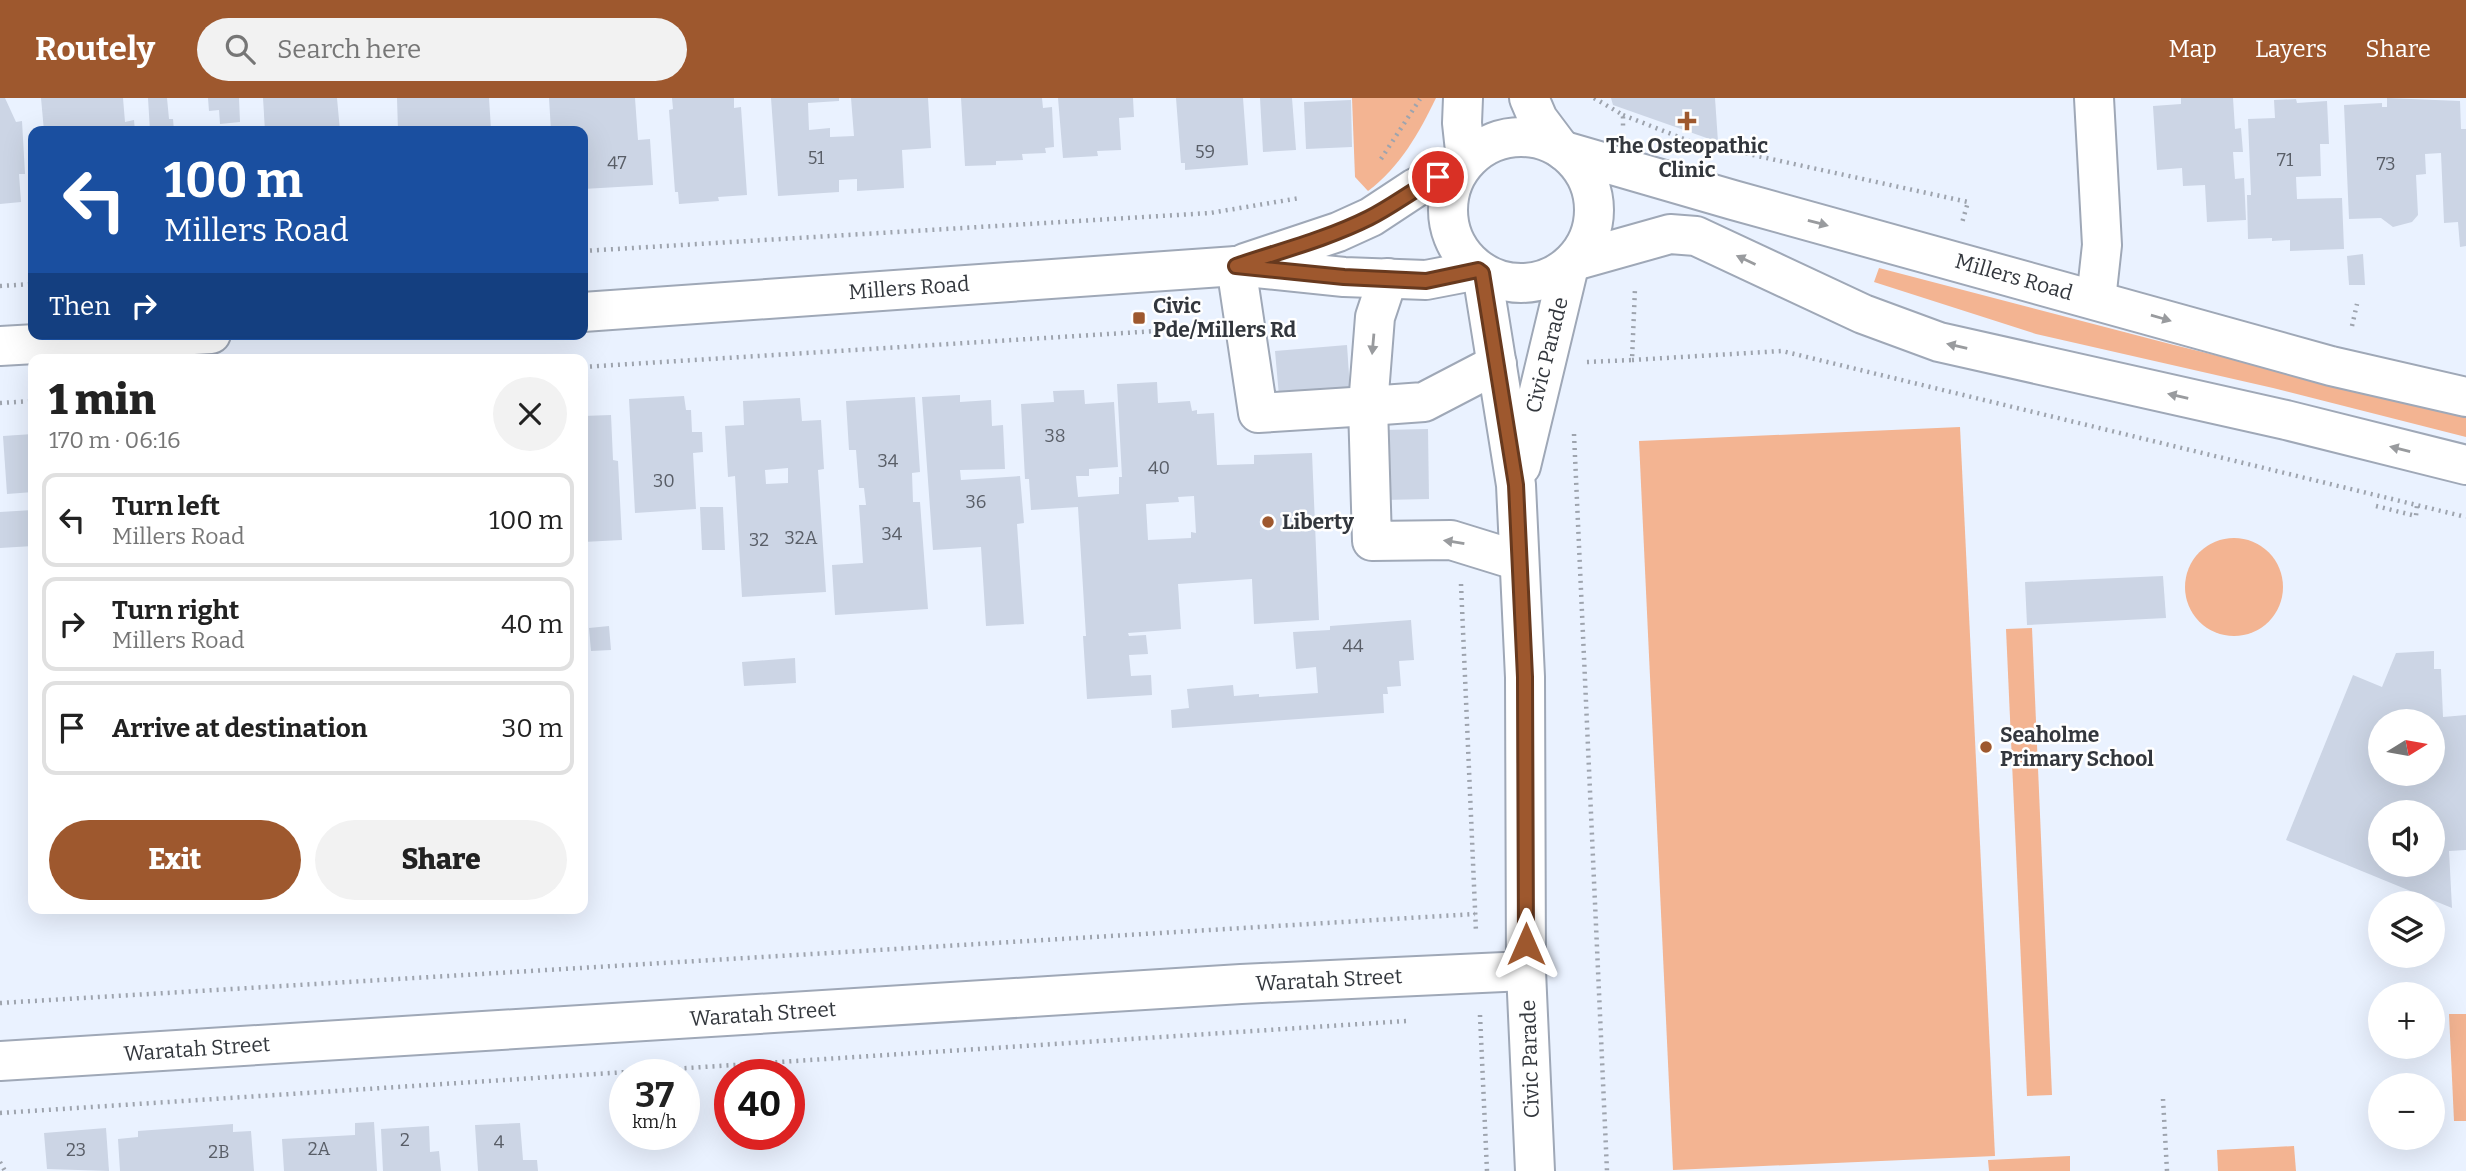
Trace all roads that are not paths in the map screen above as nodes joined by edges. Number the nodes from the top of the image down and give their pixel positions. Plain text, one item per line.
1 (1463, 98) edge
2 (1529, 98) edge
3 (2094, 98) edge
4 (1561, 149) junction
5 (1464, 163) junction
6 (1572, 263) junction
7 (1236, 266) junction
8 (1480, 272) junction
9 (1388, 278) junction
10 (2096, 300) junction
11 (588, 312) edge
12 (106, 340) edge
13 (0, 346) edge
14 (1497, 364) junction
15 (2466, 397) edge
16 (1368, 406) junction
17 (2466, 466) edge
18 (1516, 485) junction
19 (1519, 561) junction
20 (1526, 971) junction
21 (0, 1061) edge
22 (1535, 1171) edge

1 - 5 main road
2 - 4 main road
3 - 10 main road
4 - 5 main road
4 - 6 main road
4 -> 10 main road, Millers Road
5 - 7 main road, Millers Road
5 - 8 main road
6 - 8 main road
17 -> 6 main road
6 - 18 main road, Civic Parade
7 - 9 main road, Millers Road
7 - 11 main road, Millers Road
7 - 16 main road
8 - 9 main road, Millers Road
8 - 14 main road, Civic Parade
9 -> 16 main road
10 -> 15 main road, Millers Road
12 - 13 main road
14 - 16 main road
14 - 18 main road, Civic Parade
19 -> 16 main road
18 - 19 main road, Civic Parade
19 - 20 main road, Civic Parade
20 - 21 main road, Waratah Street
20 - 22 main road, Civic Parade

